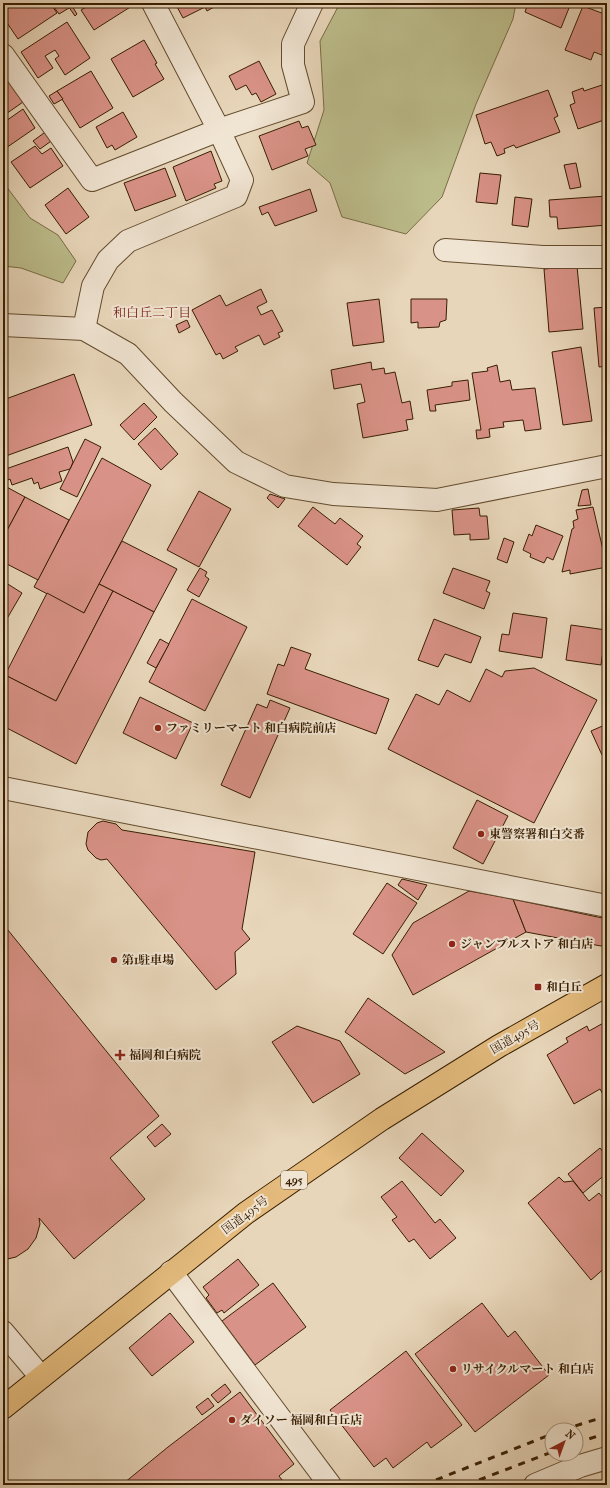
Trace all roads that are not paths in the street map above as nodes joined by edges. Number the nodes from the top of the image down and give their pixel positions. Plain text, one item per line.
1 (153, 3) edge
2 (312, 3) edge
3 (3, 55) edge
4 (219, 130) junction
5 (445, 250) dead end
6 (607, 257) edge
7 (3, 325) edge
8 (84, 329) junction
9 (607, 467) edge
10 (3, 788) edge
11 (607, 906) edge
12 (607, 985) edge
13 (171, 1272) junction
14 (3, 1332) edge
15 (41, 1377) junction
16 (3, 1408) edge
17 (607, 1458) edge
18 (330, 1485) edge
19 (535, 1485) edge

1 - 4 street
2 - 4 street
3 - 4 street
4 - 8 street
5 - 6 street
7 - 8 street
8 - 9 street
10 - 11 street
12 - 13 highway, 国道495号 / 495
13 - 15 highway, 国道495号 / 495
13 - 18 street
14 - 15 street
15 - 16 highway, 国道495号 / 495
17 - 19 street

